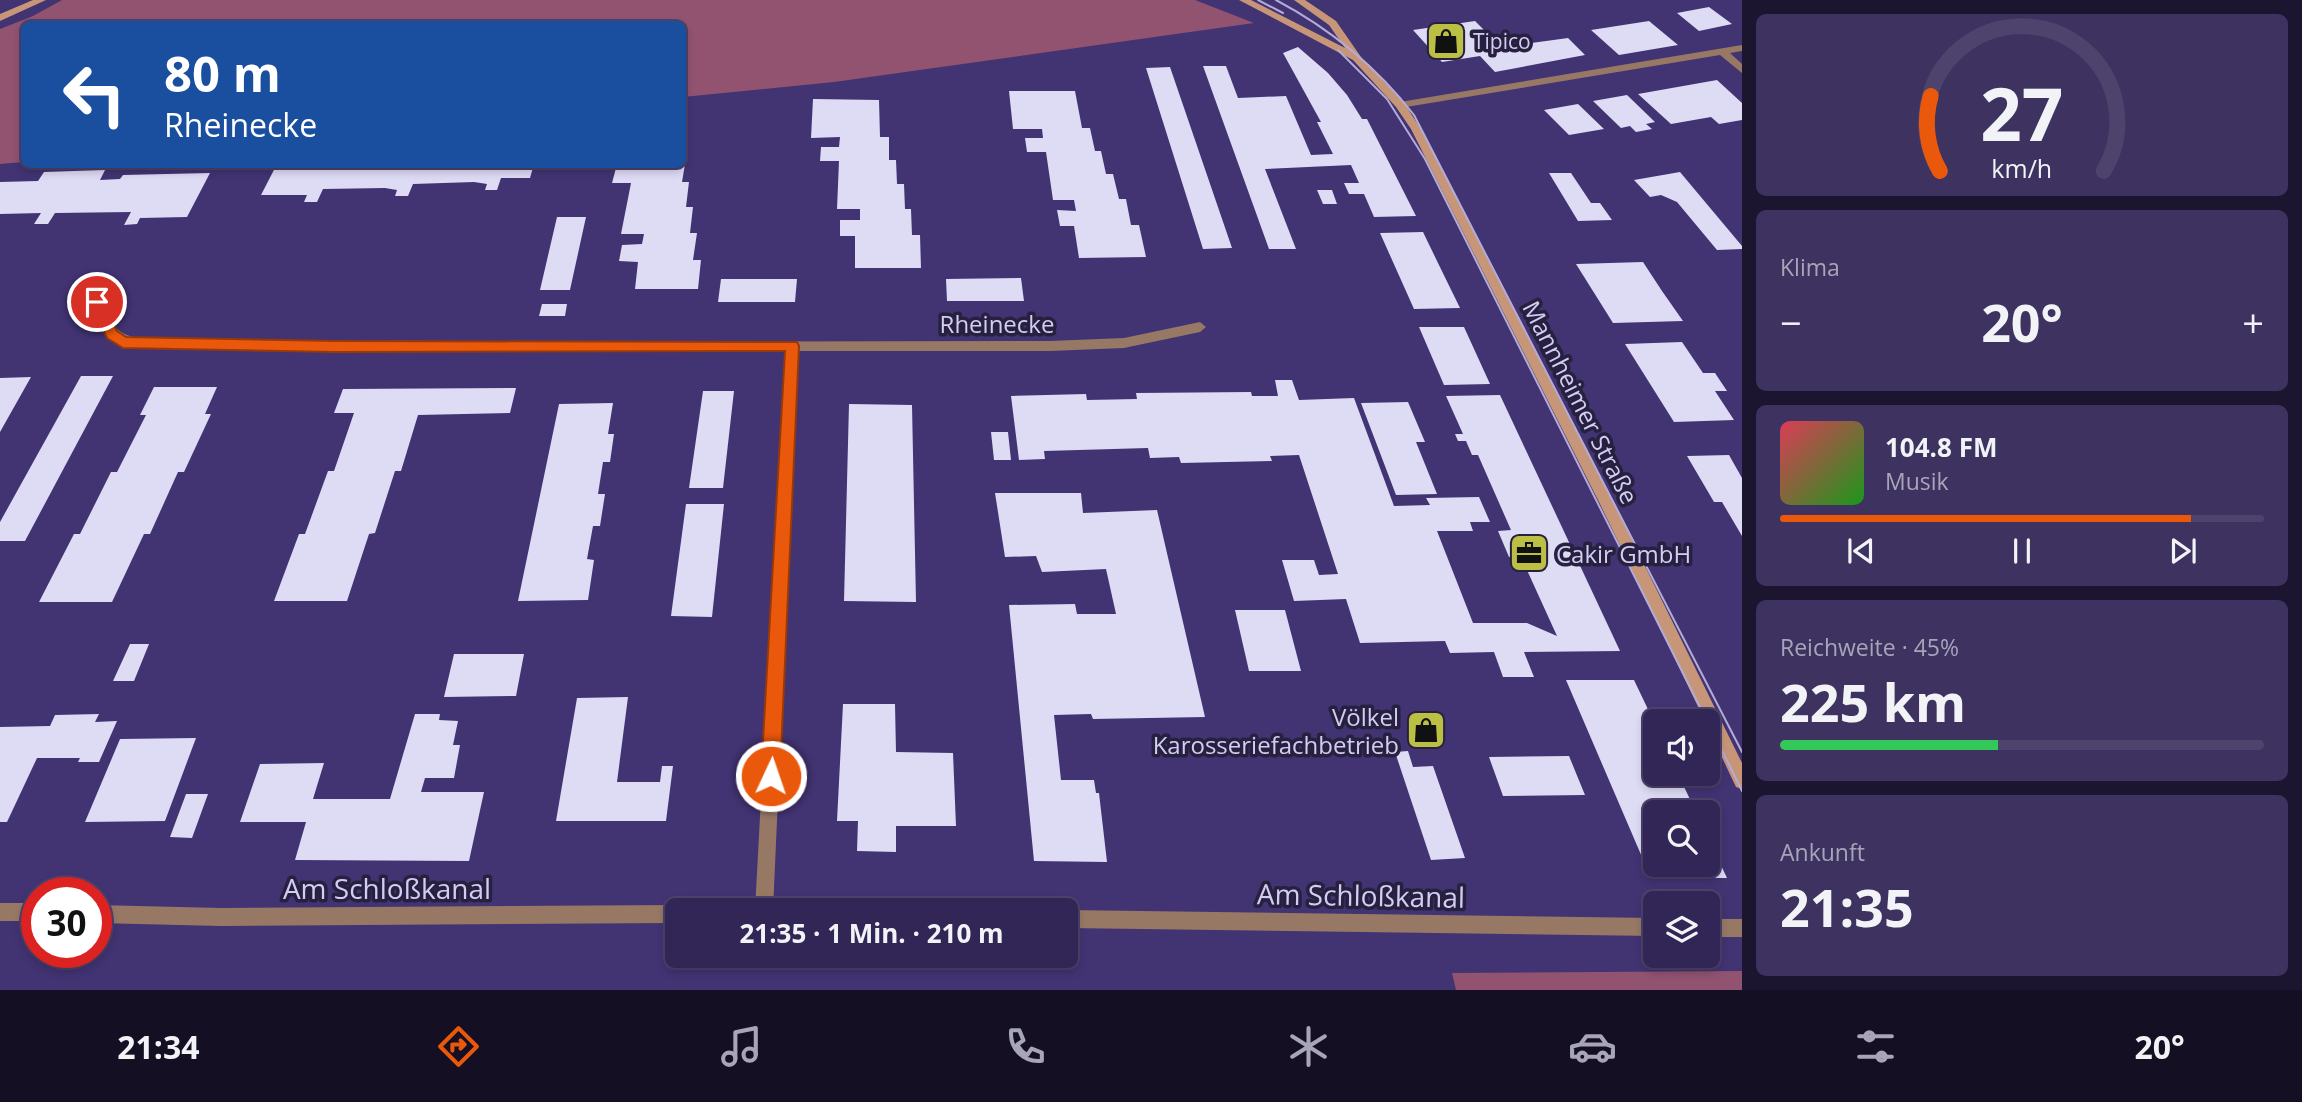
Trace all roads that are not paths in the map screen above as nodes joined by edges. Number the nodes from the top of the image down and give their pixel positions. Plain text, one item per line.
1 (41, 0) edge
2 (1244, 0) edge
3 (1298, 0) edge
4 (0, 18) edge
5 (1742, 48) edge
6 (1722, 51) junction
7 (1357, 59) junction
8 (1742, 70) edge
9 (1400, 105) junction
10 (97, 302) dead end
11 (1200, 327) dead end
12 (792, 346) junction
13 (1742, 782) edge
14 (765, 898) edge
15 (0, 912) edge
16 (21, 912) edge
17 (112, 914) edge
18 (665, 914) edge
19 (1078, 919) edge
20 (1643, 927) edge
21 (1720, 928) edge
22 (1742, 928) edge

1 - 4 street
2 - 7 street, Mannheimer Straße
3 - 7 street, Mannheimer Straße
5 - 6 street
6 - 8 street
6 - 9 street
7 - 9 street, Mannheimer Straße
9 - 13 street, Mannheimer Straße
10 - 12 street, Rheinecke
11 - 12 street, Rheinecke
12 - 14 street
15 - 16 street
17 - 18 street, Am Schloßkanal
19 - 20 street, Am Schloßkanal
21 - 22 street

